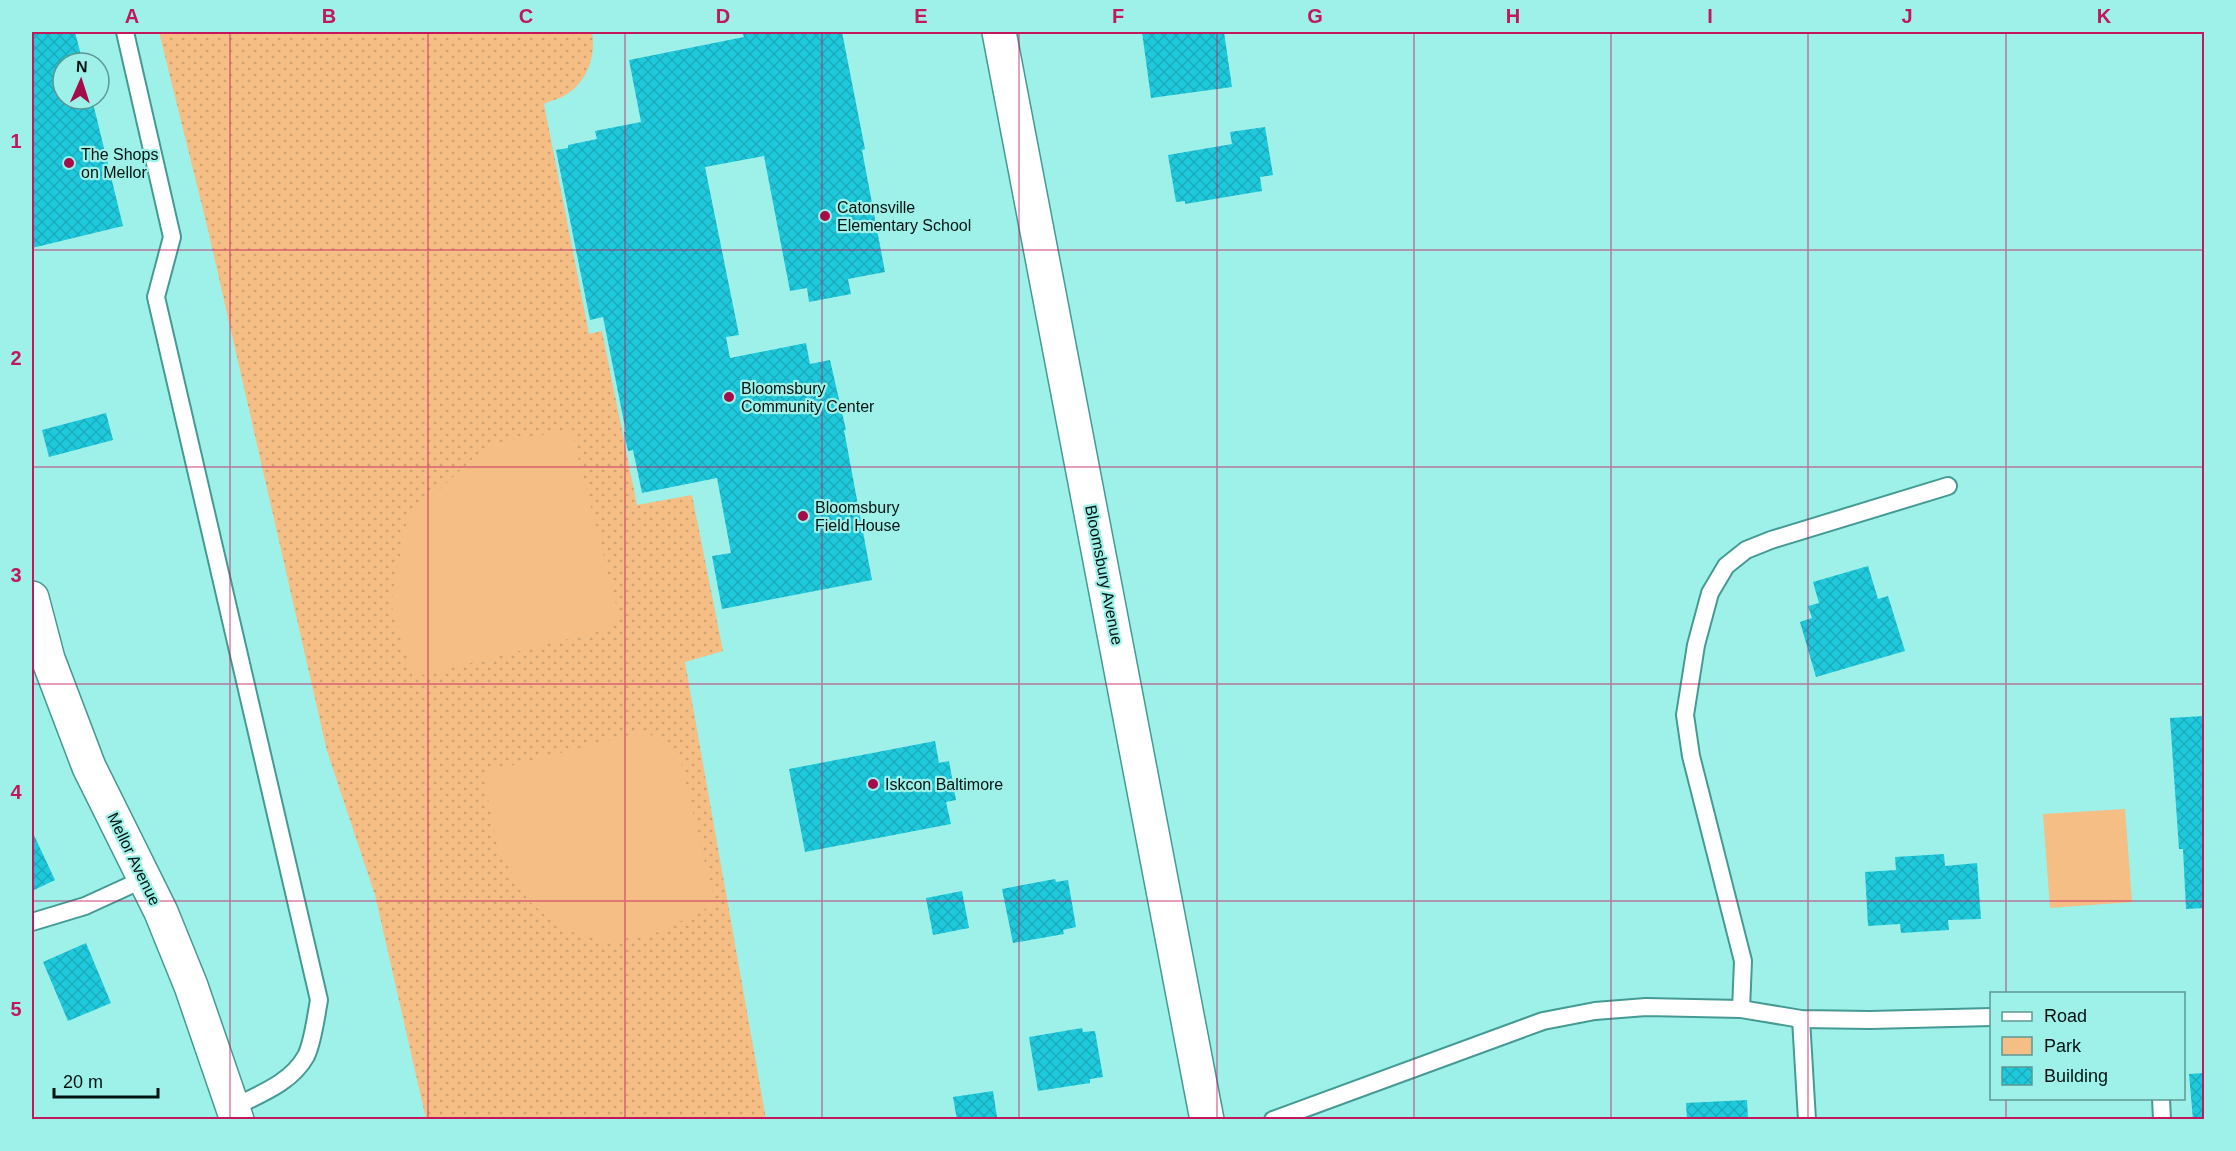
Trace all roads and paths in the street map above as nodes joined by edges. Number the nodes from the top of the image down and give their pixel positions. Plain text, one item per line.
1 (125, 32) edge
2 (999, 32) edge
3 (1948, 486) dead end
4 (32, 598) edge
5 (144, 879) junction
6 (32, 922) edge
7 (1741, 1009) junction
8 (1990, 1017) edge
9 (1801, 1019) junction
10 (2161, 1100) edge
11 (235, 1113) edge
12 (1207, 1119) edge
13 (1272, 1119) edge
14 (1807, 1119) edge
15 (2162, 1119) edge

1 - 11 lane
2 - 12 main road, Bloomsbury Avenue
3 - 7 lane
4 - 5 main road, Mellor Avenue
5 - 6 lane
5 - 11 main road, Mellor Avenue
7 - 9 lane
7 - 13 lane
8 - 9 lane
9 - 14 lane
10 - 15 lane

